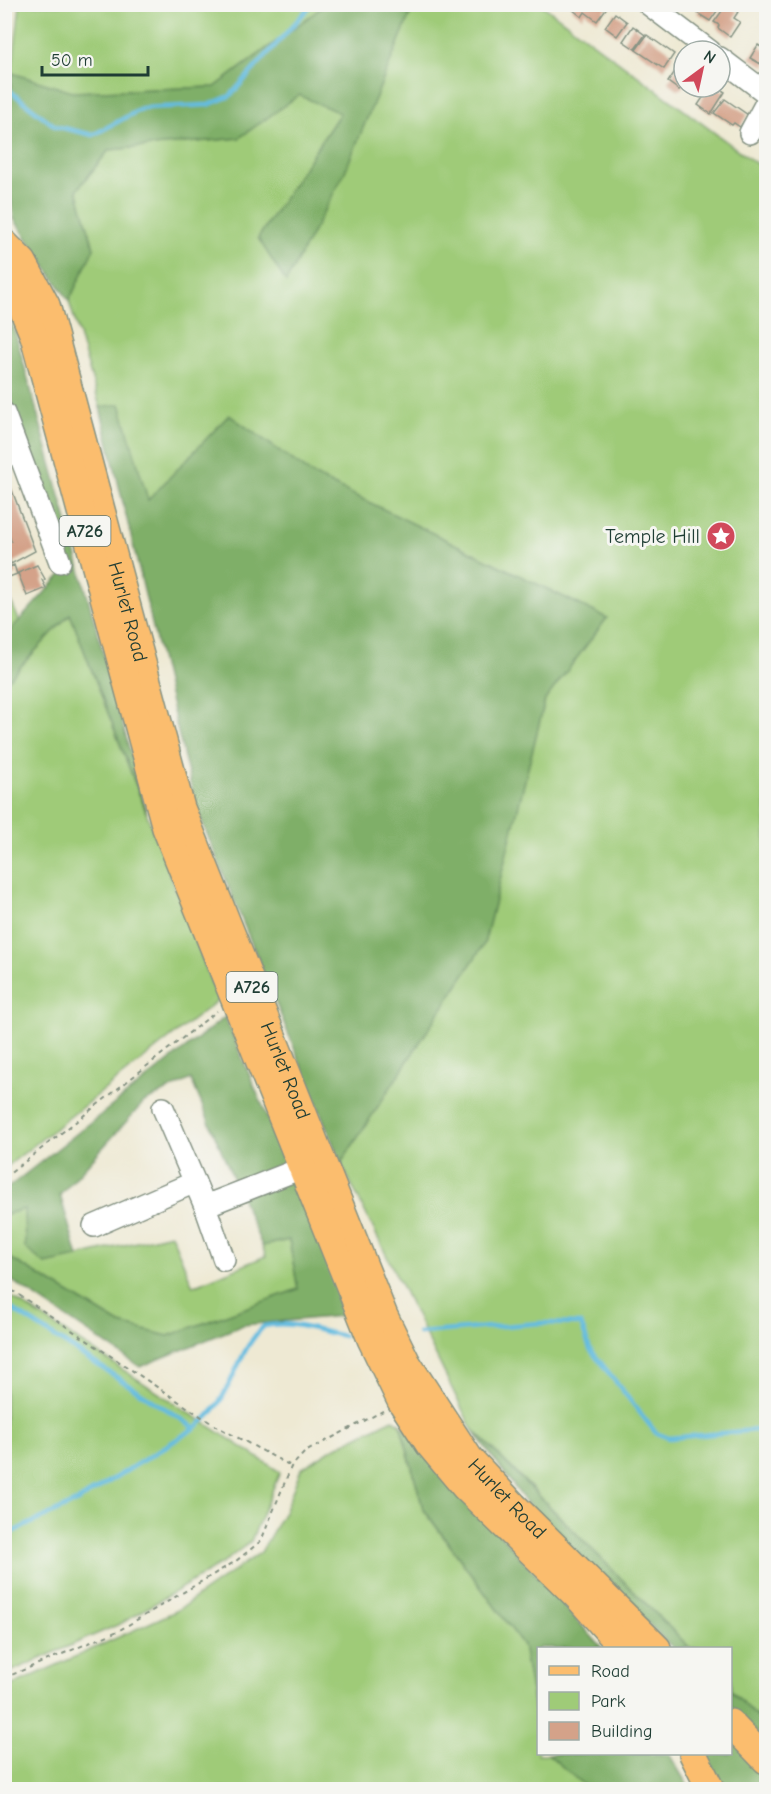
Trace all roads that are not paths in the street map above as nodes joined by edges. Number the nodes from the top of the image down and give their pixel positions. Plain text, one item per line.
1 (648, 4) edge
2 (694, 39) edge
3 (732, 67) edge
4 (766, 93) edge
5 (766, 103) edge
6 (750, 133) dead end
7 (4, 243) edge
8 (4, 281) edge
9 (4, 413) edge
10 (60, 562) dead end
11 (163, 1108) dead end
12 (302, 1168) junction
13 (195, 1182) junction
14 (205, 1206) junction
15 (94, 1226) dead end
16 (224, 1260) dead end
17 (622, 1647) edge
18 (656, 1647) edge
19 (732, 1725) edge
20 (694, 1755) edge
21 (766, 1760) edge
22 (711, 1790) edge

1 - 2 street
3 - 4 street
5 - 6 street
7 - 18 main road, Hurlet Road / A726
8 - 12 main road, Hurlet Road / A726
9 - 10 street
11 - 13 street
12 - 14 street
12 - 17 main road, Hurlet Road / A726
13 - 14 street
13 - 15 street
14 - 16 street
19 - 21 main road
20 - 22 main road

